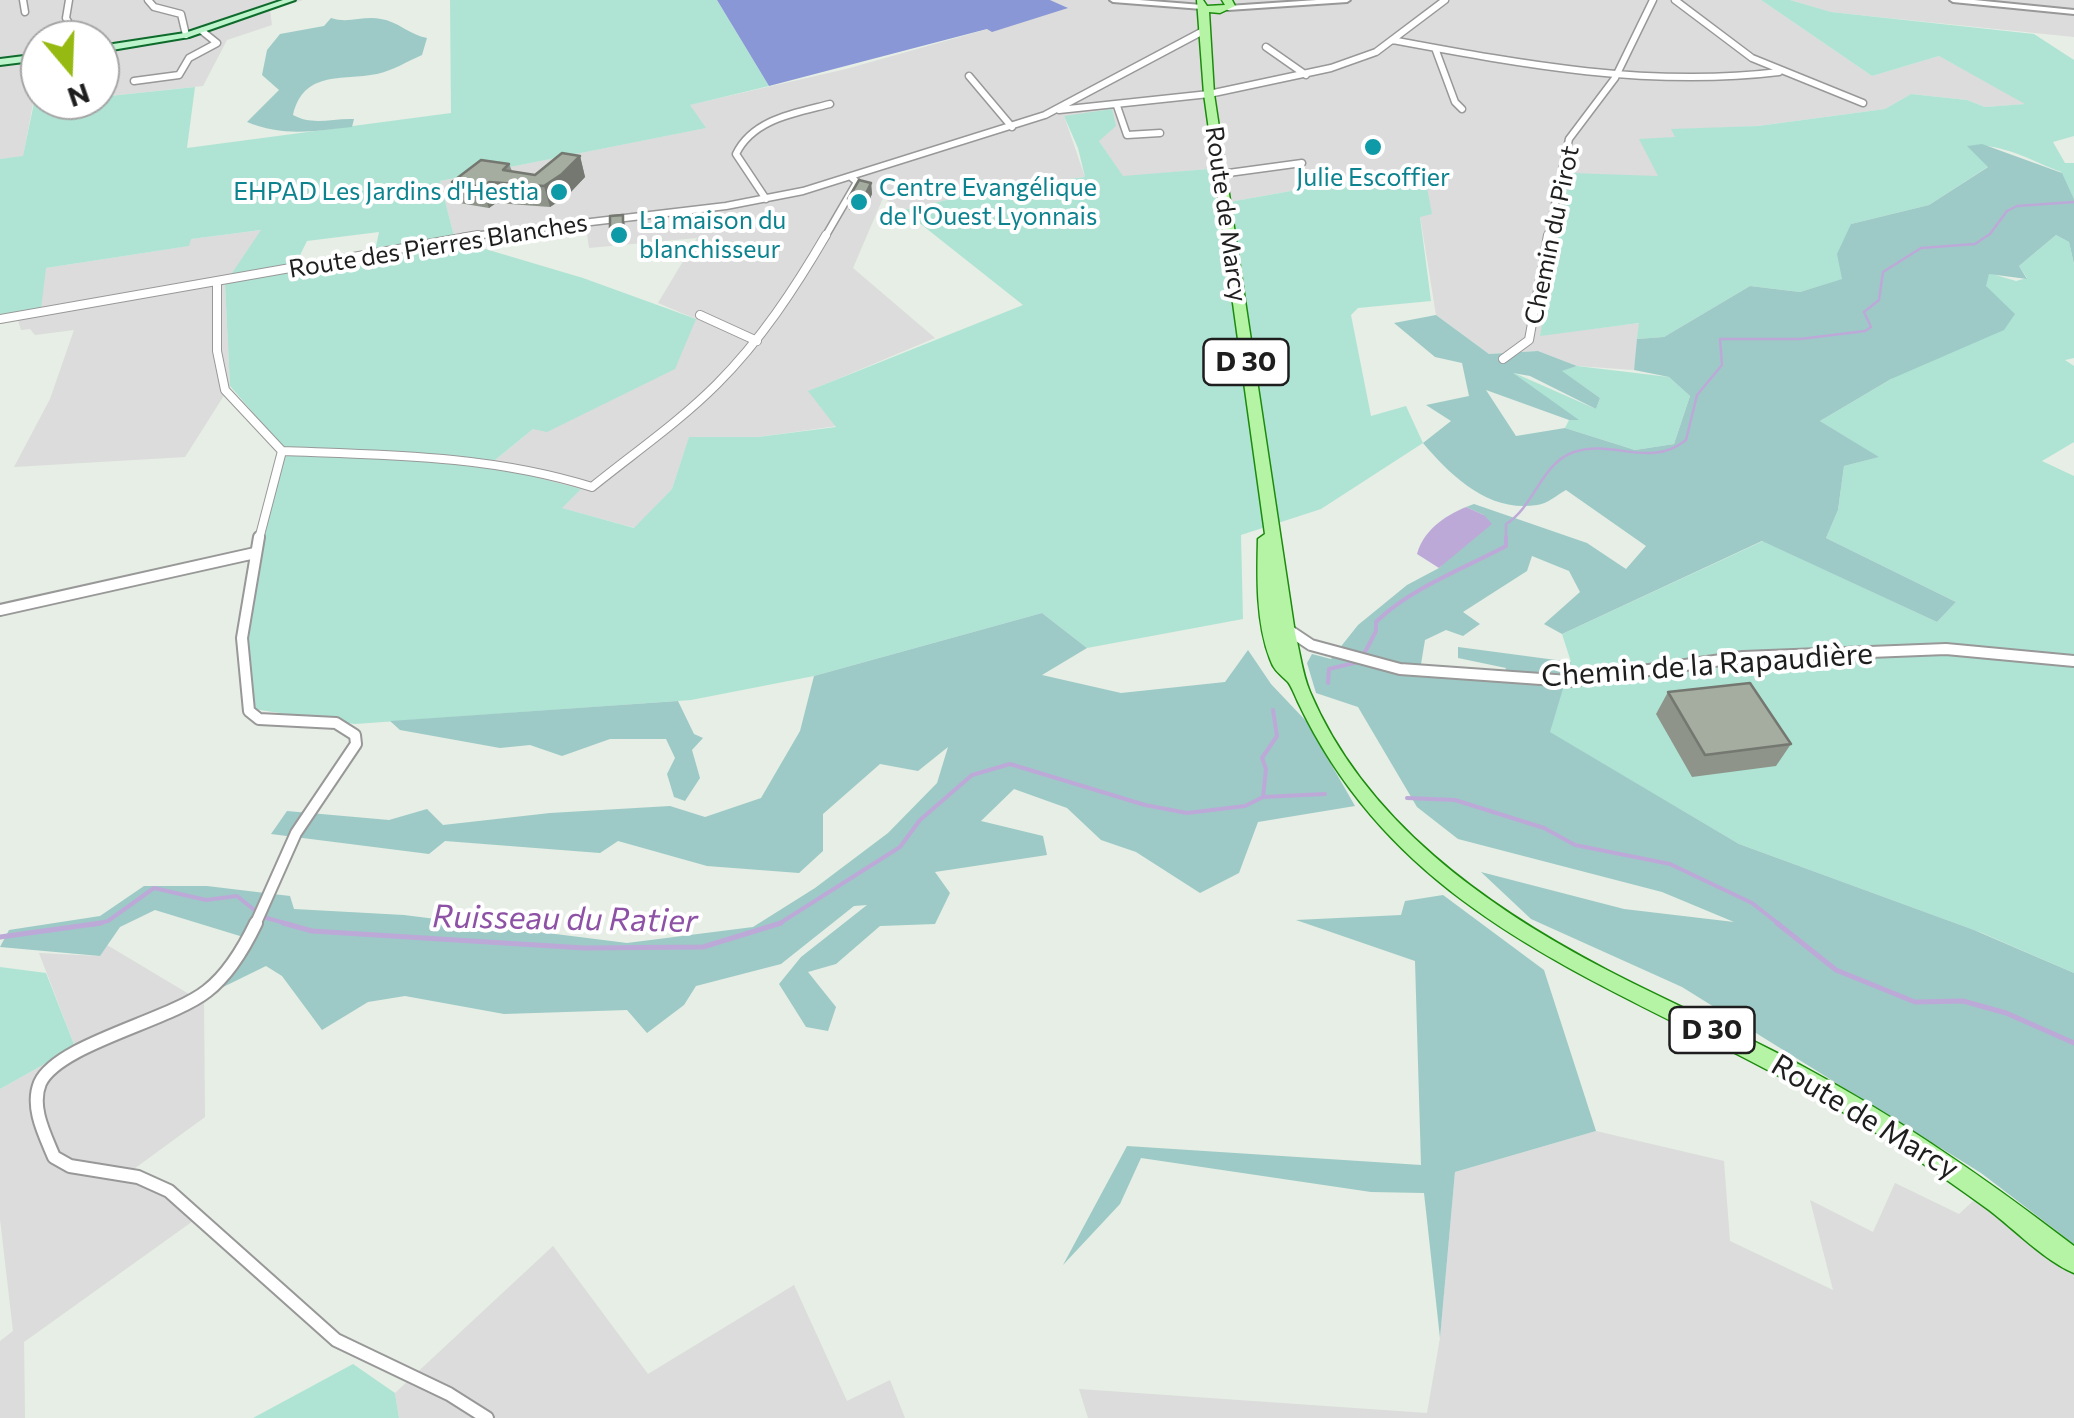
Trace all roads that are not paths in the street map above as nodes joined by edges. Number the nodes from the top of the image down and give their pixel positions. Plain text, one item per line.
1 (24, 0) edge
2 (148, 0) edge
3 (291, 0) edge
4 (1112, 0) edge
5 (1346, 0) edge
6 (1445, 0) edge
7 (1653, 0) edge
8 (1675, 0) edge
9 (1954, 0) edge
10 (1138, 2) edge
11 (1202, 4) edge
12 (1226, 5) edge
13 (25, 12) dead end
14 (2074, 12) edge
15 (202, 30) junction
16 (1205, 30) junction
17 (186, 35) junction
18 (1392, 40) junction
19 (120, 46) edge
20 (1266, 47) dead end
21 (1436, 48) junction
22 (1778, 72) junction
23 (1306, 75) junction
24 (1617, 75) junction
25 (969, 76) dead end
26 (134, 81) dead end
27 (1208, 94) junction
28 (1864, 103) dead end
29 (830, 104) dead end
30 (1117, 106) junction
31 (1058, 109) junction
32 (1462, 109) dead end
33 (1012, 127) junction
34 (1160, 133) dead end
35 (1302, 163) dead end
36 (1220, 174) junction
37 (852, 178) junction
38 (766, 199) junction
39 (217, 282) junction
40 (700, 315) dead end
41 (0, 319) edge
42 (757, 341) junction
43 (1502, 359) dead end
44 (282, 451) junction
45 (1268, 516) junction
46 (255, 552) junction
47 (1266, 587) junction
48 (0, 610) edge
49 (1286, 630) junction
50 (1312, 645) junction
51 (1292, 650) junction
52 (2074, 661) edge
53 (1300, 688) junction
54 (2074, 1260) edge
55 (487, 1418) edge

1 - 13 street
2 - 17 street
3 - 15 main road
4 - 10 street
5 - 12 street
6 - 18 street
7 - 24 street, Chemin du Pirot
8 - 22 street
9 - 14 street
10 - 11 street
11 - 12 main road
11 - 16 main road, Route de Marcy / D 30
12 - 16 main road
15 - 17 main road
15 - 26 street
16 - 27 main road, Route de Marcy / D 30
16 - 31 street, Route des Pierres Blanches
17 - 19 main road
18 - 21 street
18 - 23 street
20 - 23 street
21 - 24 street
21 - 32 street
22 - 24 street
22 - 28 street
23 - 27 street
24 - 43 street, Chemin du Pirot
25 - 33 street
27 - 30 street
27 - 36 main road, Route de Marcy / D 30
29 - 38 street
30 - 31 street
30 - 34 street
31 - 33 street, Route des Pierres Blanches
33 - 37 street, Route des Pierres Blanches
35 - 36 street
36 - 45 main road, Route de Marcy / D 30
37 - 38 street, Route des Pierres Blanches
37 - 42 street
38 - 39 street, Route des Pierres Blanches
39 - 41 street, Route des Pierres Blanches
39 - 44 street
40 - 42 street
42 - 44 street
44 - 46 street
45 - 47 main road, Route de Marcy / D 30
45 - 49 main road, Route de Marcy / D 30
46 - 48 street
46 - 55 street
47 - 51 street, Route de Marcy
47 - 53 main road, Route de Marcy / D 30
49 - 50 street, Chemin de la Rapaudière
49 - 51 main road, Route de Marcy / D 30
50 - 51 street
50 - 52 street, Chemin de la Rapaudière
51 - 53 main road, Route de Marcy / D 30
53 - 54 main road, Route de Marcy / D 30

